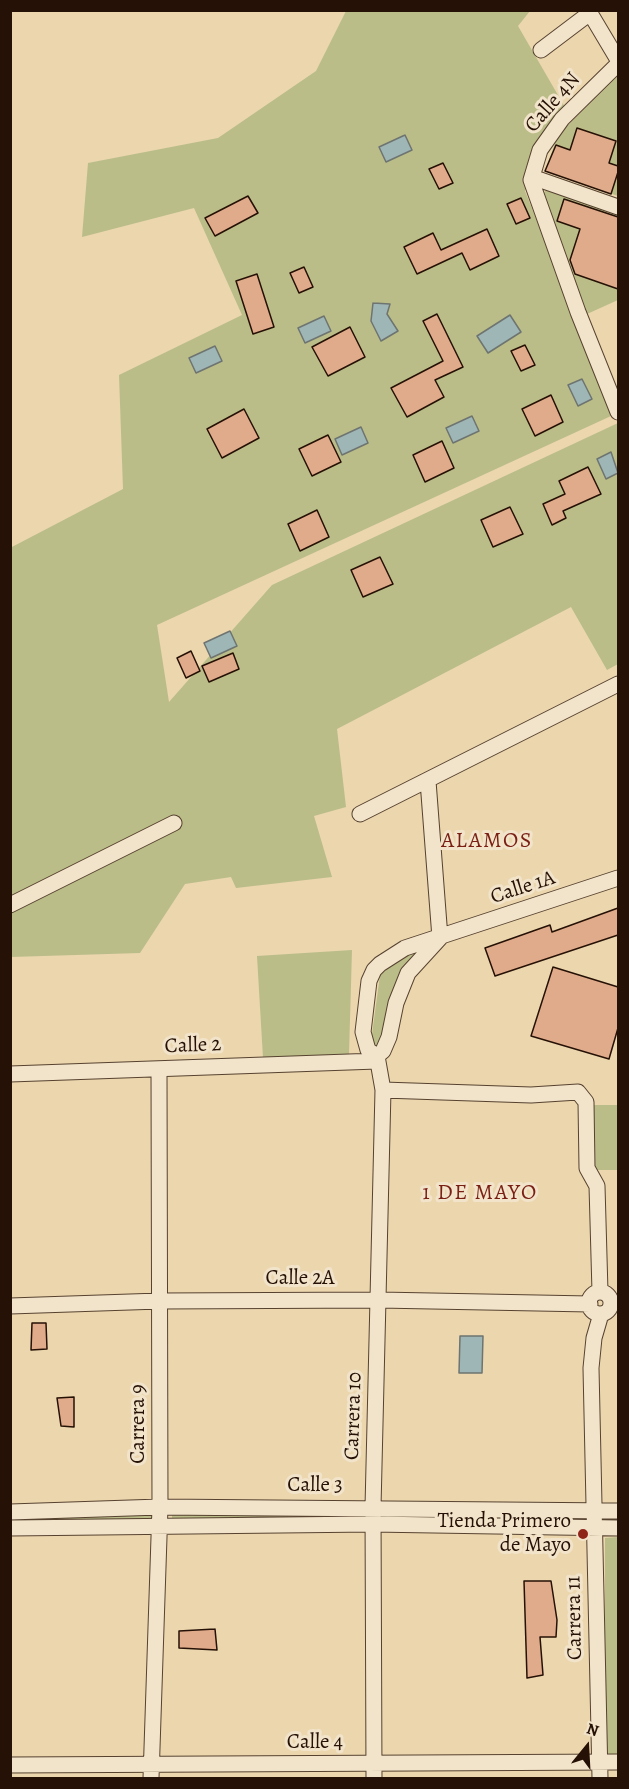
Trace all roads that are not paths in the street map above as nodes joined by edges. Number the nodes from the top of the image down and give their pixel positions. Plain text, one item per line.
1 (591, 12) edge
2 (541, 50) dead end
3 (618, 60) edge
4 (618, 64) edge
5 (532, 177) junction
6 (618, 207) edge
7 (618, 412) edge
8 (618, 684) edge
9 (428, 781) junction
10 (360, 814) dead end
11 (174, 823) dead end
12 (618, 878) edge
13 (10, 905) edge
14 (440, 938) junction
15 (377, 1059) junction
16 (159, 1069) junction
17 (10, 1074) edge
18 (383, 1090) junction
19 (379, 1300) junction
20 (160, 1301) junction
21 (604, 1303) edge
22 (10, 1306) edge
23 (160, 1507) junction
24 (260, 1508) junction
25 (373, 1508) junction
26 (478, 1510) junction
27 (49, 1511) junction
28 (618, 1511) edge
29 (10, 1512) edge
30 (594, 1521) junction
31 (372, 1524) junction
32 (159, 1525) junction
33 (261, 1525) junction
34 (479, 1526) junction
35 (50, 1527) junction
36 (10, 1528) edge
37 (618, 1528) edge
38 (600, 1762) junction
39 (618, 1762) edge
40 (10, 1765) edge
41 (151, 1771) edge
42 (374, 1771) edge
43 (600, 1779) edge

1 - 2 street
1 - 3 street
4 - 5 street, Calle 4N
5 - 6 street
5 - 7 street
8 - 9 street
9 - 10 street
9 - 14 street
11 - 13 street
12 - 14 street, Calle 1A
14 - 15 street
14 - 15 street, Carrera 10
15 - 16 street, Calle 2
15 - 18 street, Carrera 10
16 - 17 street, Calle 2
16 - 20 street, Carrera 9
18 - 19 street, Carrera 10
18 - 21 street, Carrera 11
19 - 20 street, Calle 2A
19 - 21 street, Calle 2A
19 - 25 street, Carrera 10
20 - 22 street, Calle 2A
20 - 23 street, Carrera 9
21 - 30 street, Carrera 11
23 - 24 street, Calle 3
23 - 27 street, Calle 3
23 - 32 street, Carrera 9
24 - 25 street, Calle 3
24 - 33 street
25 - 26 street, Calle 3
25 - 31 street, Carrera 10
26 - 30 street, Calle 3
26 - 34 street
27 - 29 street, Calle 3
27 - 35 street
28 - 30 street, Calle 3
30 - 34 street, Calle 3
30 - 37 street, Calle 3
30 - 38 street, Carrera 11
31 - 33 street, Calle 3
31 - 34 street, Calle 3
31 - 42 street, Carrera 10
32 - 33 street, Calle 3
32 - 35 street, Calle 3
32 - 41 street, Carrera 9
35 - 36 street, Calle 3
38 - 39 street, Calle 4
38 - 42 street, Calle 4
38 - 43 street, Carrera 11
40 - 41 street, Calle 4
41 - 42 street, Calle 4

